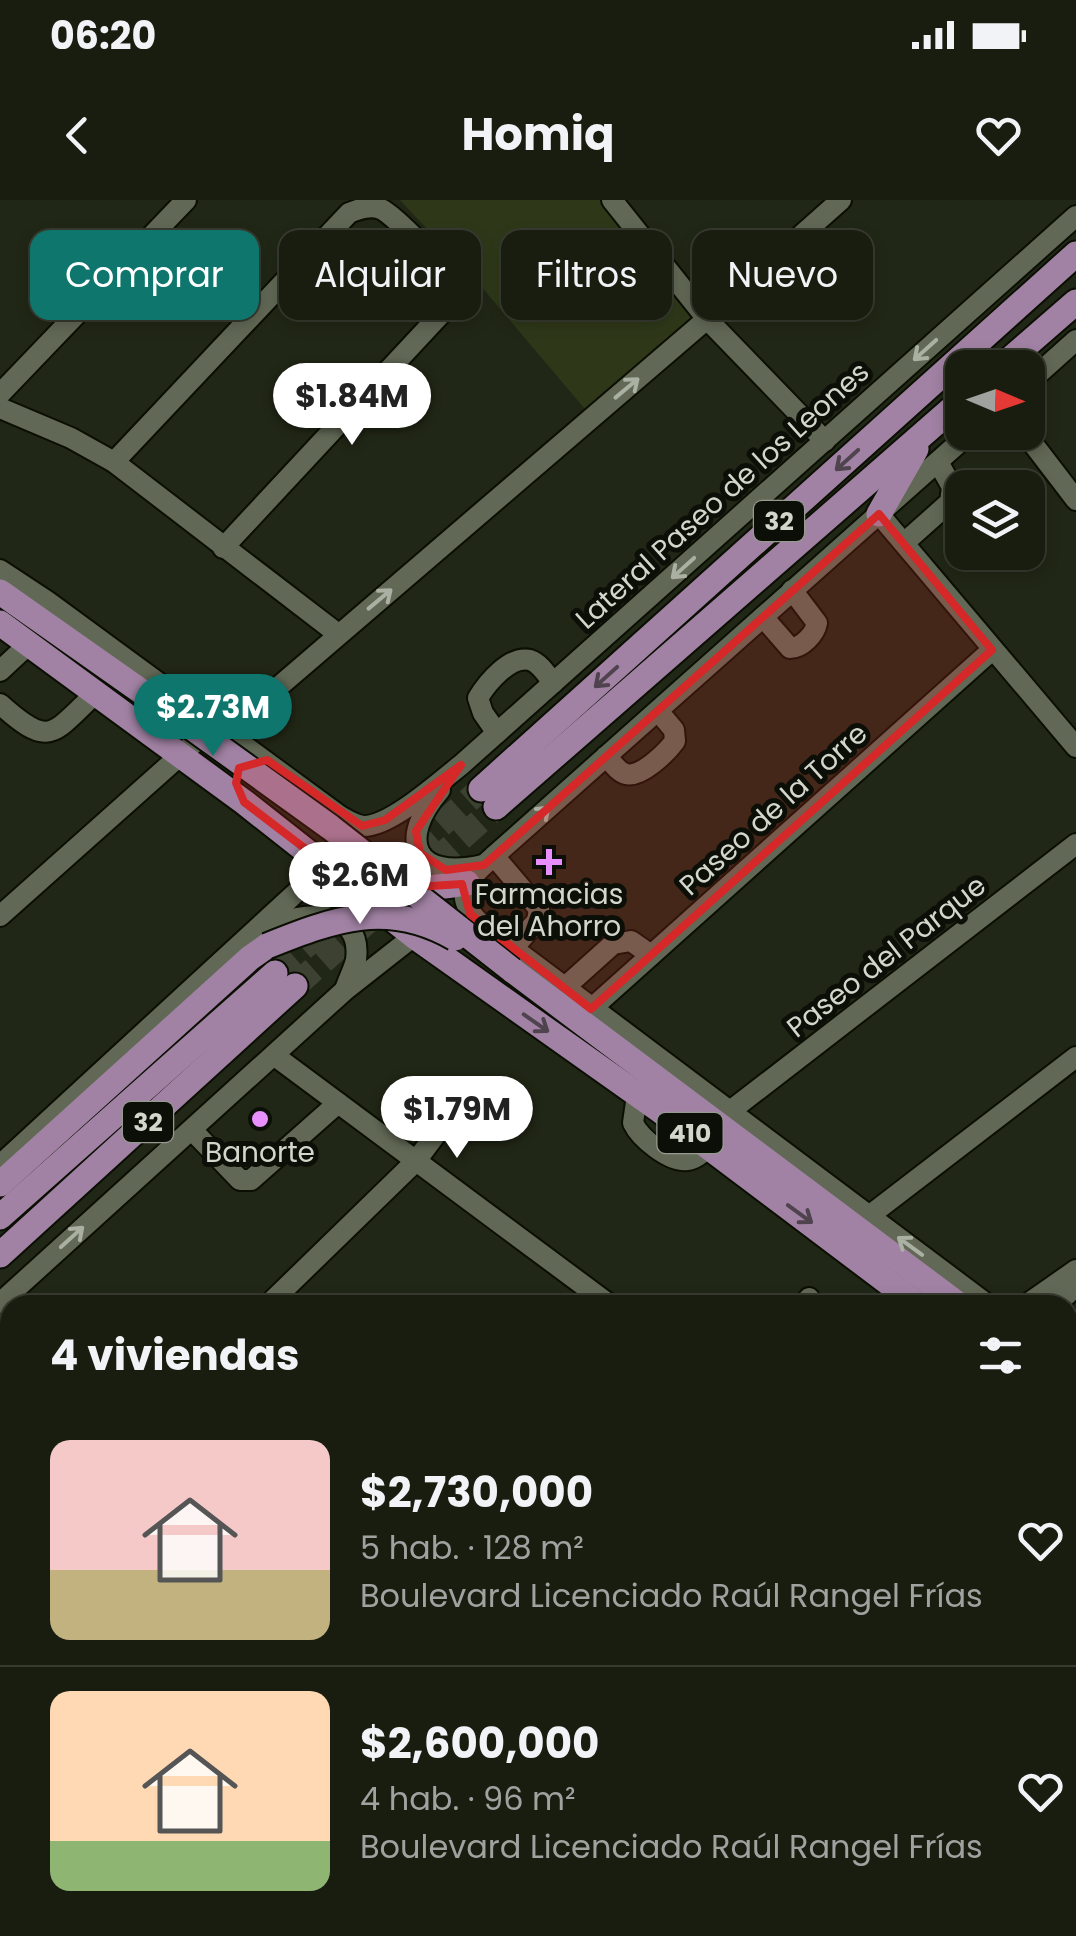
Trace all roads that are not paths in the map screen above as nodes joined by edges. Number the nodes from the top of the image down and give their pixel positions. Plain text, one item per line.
1 (186, 200) edge
2 (612, 200) edge
3 (841, 200) edge
4 (1076, 216) edge
5 (807, 230) edge
6 (1076, 254) edge
7 (692, 300) edge
8 (1076, 302) edge
9 (706, 320) edge
10 (708, 320) edge
11 (1076, 340) edge
12 (1021, 350) edge
13 (1045, 368) edge
14 (0, 394) edge
15 (0, 408) edge
16 (945, 415) edge
17 (928, 430) junction
18 (824, 441) junction
19 (951, 450) edge
20 (1038, 450) edge
21 (114, 462) junction
22 (938, 462) junction
23 (1076, 500) edge
24 (879, 514) junction
25 (904, 542) junction
26 (223, 548) junction
27 (0, 570) edge
28 (792, 590) junction
29 (0, 592) edge
30 (763, 618) junction
31 (0, 623) edge
32 (338, 634) junction
33 (30, 643) junction
34 (992, 650) junction
35 (0, 671) edge
36 (553, 683) junction
37 (103, 697) junction
38 (0, 704) edge
39 (658, 711) junction
40 (227, 731) junction
41 (498, 733) junction
42 (1076, 747) edge
43 (187, 750) junction
44 (606, 756) junction
45 (267, 760) junction
46 (461, 765) junction
47 (244, 802) junction
48 (1076, 844) edge
49 (482, 868) junction
50 (333, 871) junction
51 (0, 916) edge
52 (482, 925) junction
53 (414, 936) junction
54 (256, 943) junction
55 (651, 955) junction
56 (513, 959) junction
57 (457, 967) junction
58 (564, 988) junction
59 (344, 992) junction
60 (591, 1008) junction
61 (276, 1056) junction
62 (1076, 1056) edge
63 (648, 1102) junction
64 (338, 1103) junction
65 (454, 1110) dead end
66 (729, 1112) junction
67 (192, 1130) junction
68 (709, 1147) junction
69 (416, 1161) junction
70 (0, 1165) edge
71 (0, 1184) edge
72 (869, 1216) junction
73 (0, 1217) edge
74 (0, 1255) edge
75 (1076, 1270) edge
76 (958, 1292) edge
77 (923, 1293) edge
78 (9, 1295) edge
79 (278, 1295) edge
80 (597, 1295) edge
81 (1040, 1295) edge

1 - 14 street
2 - 7 street
3 - 5 street
4 -> 18 street, Lateral Paseo de los Leones
6 -> 17 main road, 32
8 - 12 main road
32 -> 9 street
10 - 18 street
11 - 13 street
15 - 21 street
16 - 17 main road, 32
17 - 24 main road
18 -> 36 street, Lateral Paseo de los Leones
19 - 22 street
20 - 23 street
21 - 26 street
21 - 26 street
22 - 24 street
22 - 25 street
24 - 25 street
24 - 28 street
25 - 34 street
26 - 32 street
27 - 40 street
28 - 30 street
28 - 30 street
29 - 56 main road, 410, bridge
30 - 39 street
31 - 33 main road
32 - 40 street
33 - 35 street
33 - 37 main road
34 - 42 street
34 - 55 street, Paseo de la Torre
36 - 41 street, Lateral Paseo de los Leones
36 - 41 street
37 - 38 street
37 - 43 main road
39 - 44 street
39 - 44 street
40 - 43 main road
40 - 45 street
41 - 46 street, Lateral Paseo de los Leones
43 - 47 main road, 410
43 - 51 street
49 -> 44 street
45 - 46 street, Lateral Paseo de los Leones
45 - 47 main road
46 - 49 street
47 - 50 main road, 410
48 - 66 street, Paseo del Parque
49 - 50 main road
49 - 52 street
49 - 56 street
50 - 53 main road, 410
50 - 54 street
52 - 56 street
52 - 57 main road
53 - 57 main road, 410
53 - 59 street
54 - 56 main road, bridge
54 - 59 street
54 - 70 street
54 - 71 main road
55 - 58 street
55 - 60 street, Paseo de la Torre
56 - 58 street
56 - 77 main road, 410
57 -> 63 main road, 410
58 - 60 street
59 - 61 street
60 - 66 street
61 - 64 street
61 - 67 street
62 - 72 street
63 - 68 main road, 410
63 - 68 street
64 - 67 street
64 - 69 street
65 - 69 street
66 - 72 street
78 -> 67 street
68 -> 77 main road, 410
69 - 79 street
69 - 80 street
76 -> 72 street
73 - 74 main road, 32
75 - 81 street
76 - 77 main road, 410

